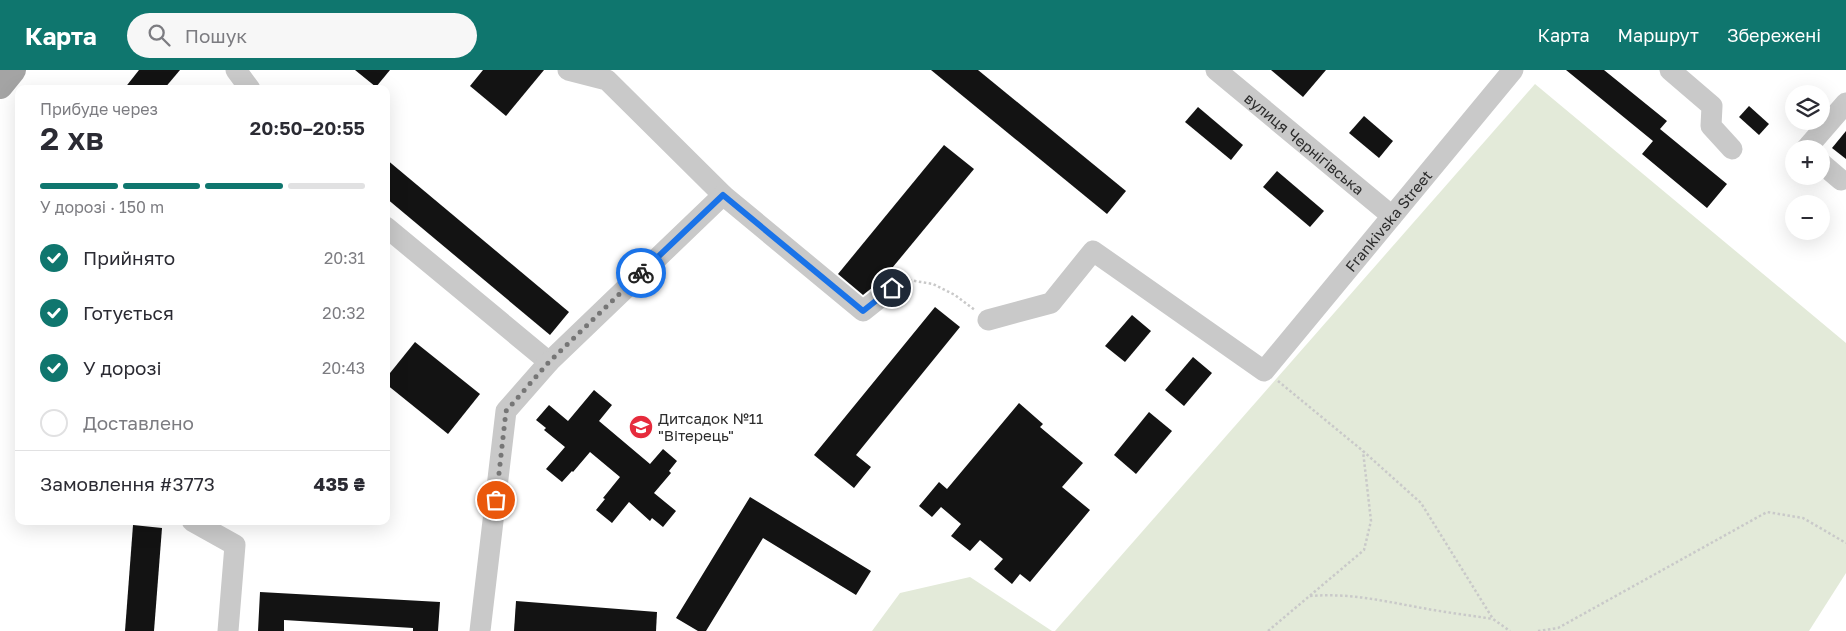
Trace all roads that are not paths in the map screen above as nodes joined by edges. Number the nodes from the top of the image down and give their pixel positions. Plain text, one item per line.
1 (13, 70) edge
2 (236, 70) edge
3 (568, 70) edge
4 (1216, 70) edge
5 (1512, 70) edge
6 (1670, 70) edge
7 (247, 85) edge
8 (0, 86) edge
9 (1846, 102) edge
10 (1812, 140) edge
11 (1732, 149) dead end
12 (1830, 170) edge
13 (1841, 180) dead end
14 (723, 195) junction
15 (1392, 216) junction
16 (390, 230) edge
17 (892, 288) road end
18 (988, 320) road end
19 (549, 362) junction
20 (199, 525) edge
21 (228, 631) edge
22 (480, 631) edge

1 - 8 main road
2 - 7 street
3 - 14 street
4 - 15 street, вулиця Чернігівська
5 - 15 street, Frankivska Street
6 - 11 street
9 - 10 street
12 - 13 street
14 - 17 street
14 - 19 street
15 - 18 street, Frankivska Street
16 - 19 street
19 - 22 street
20 - 21 street

